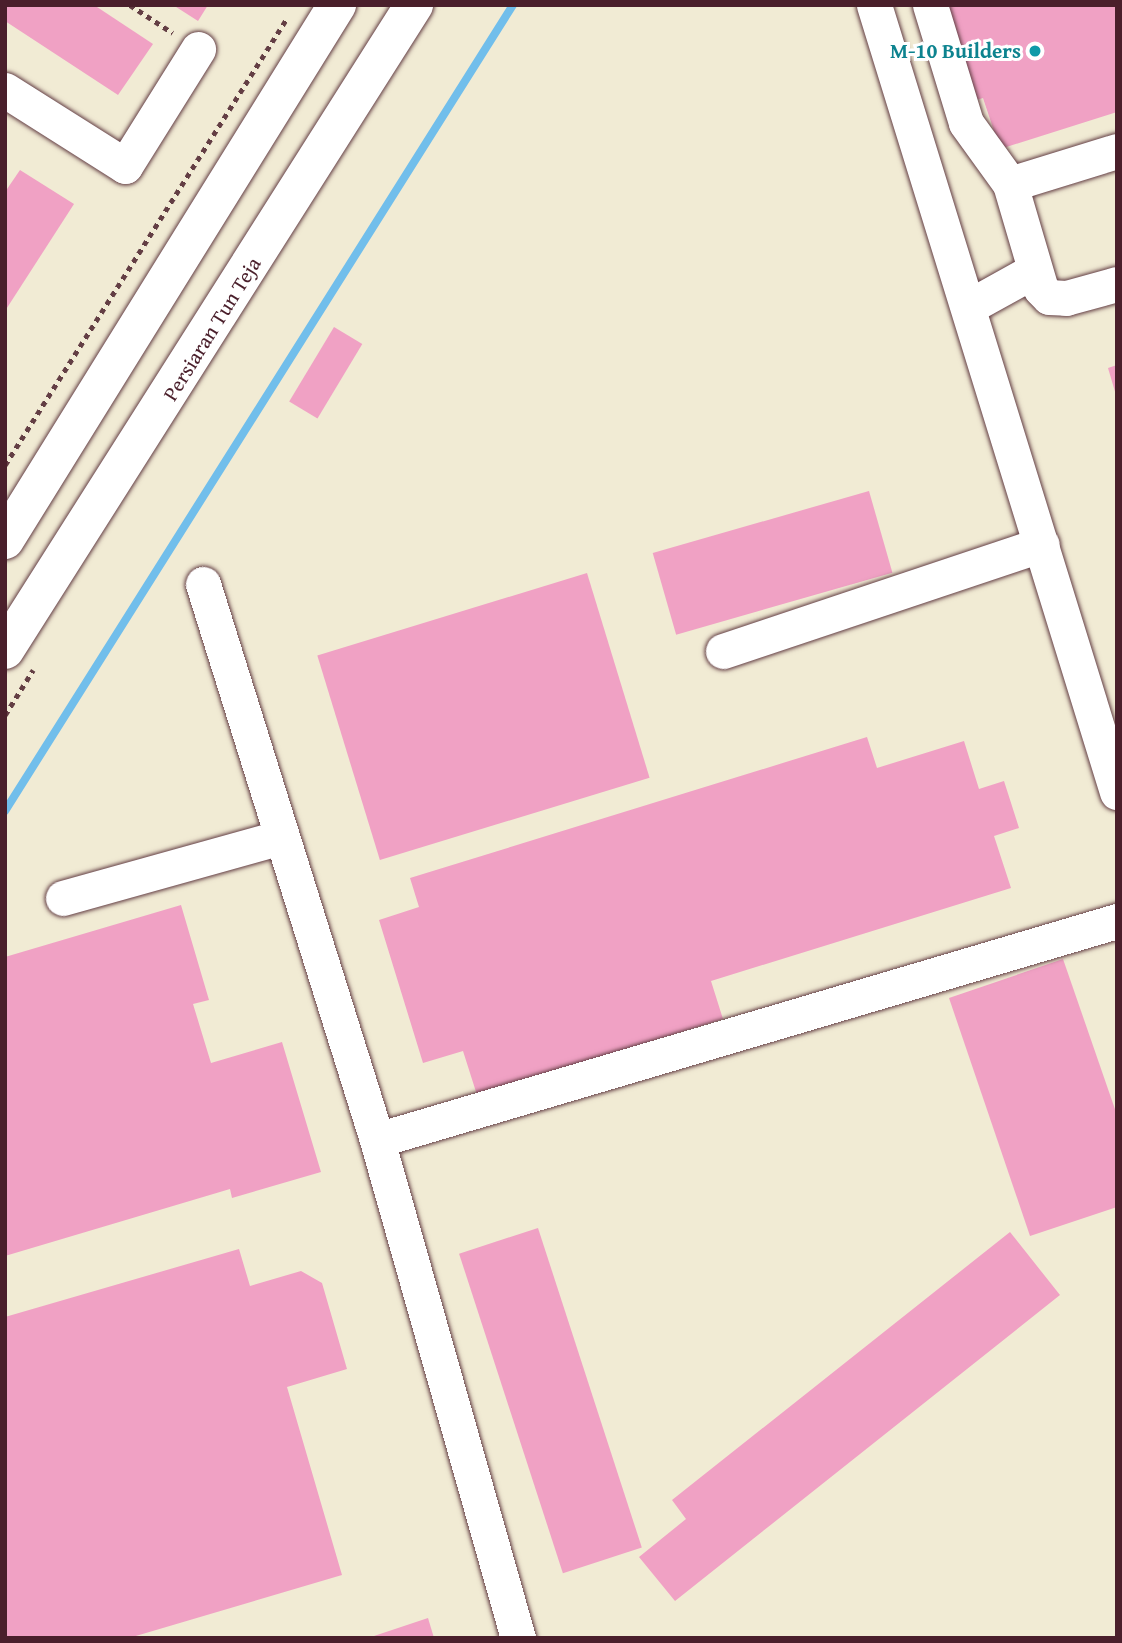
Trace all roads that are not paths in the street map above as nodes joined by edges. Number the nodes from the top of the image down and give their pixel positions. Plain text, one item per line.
1 (337, 5) edge
2 (414, 5) edge
3 (874, 5) edge
4 (930, 5) edge
5 (198, 49) road end
6 (7, 95) edge
7 (978, 140) junction
8 (1117, 151) edge
9 (923, 162) junction
10 (1010, 184) junction
11 (1035, 270) junction
12 (1117, 284) edge
13 (970, 306) junction
14 (9, 530) edge
15 (1042, 544) junction
16 (203, 584) dead end
17 (5, 650) edge
18 (723, 651) dead end
19 (1117, 792) edge
20 (282, 837) junction
21 (63, 898) dead end
22 (1117, 921) edge
23 (377, 1140) junction
24 (519, 1638) edge

1 - 14 main road
2 - 17 main road, Persiaran Tun Teja
3 - 9 street
4 - 7 street
5 - 6 street
7 - 9 street
7 - 10 street
8 - 10 street
9 - 13 street
10 - 11 street
11 - 12 street
11 - 13 street
13 - 15 street
15 - 18 street
15 - 19 street
16 - 20 street
20 - 21 street
20 - 23 street
22 - 23 street
23 - 24 street

